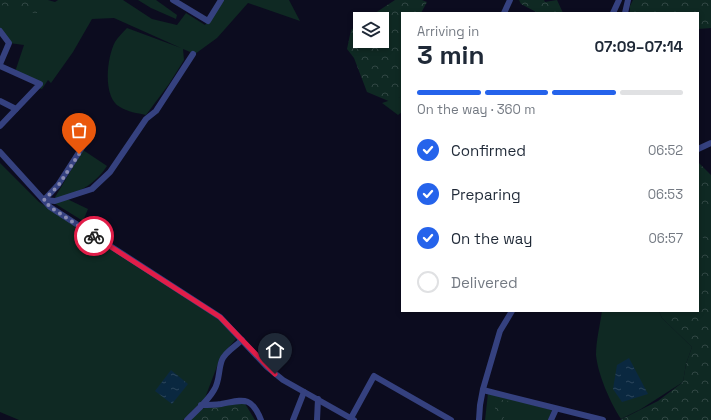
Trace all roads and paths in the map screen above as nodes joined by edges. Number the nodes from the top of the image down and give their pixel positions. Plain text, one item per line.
1 (173, 0) edge
2 (221, 0) edge
3 (510, 0) edge
4 (619, 0) edge
5 (628, 0) edge
6 (504, 12) edge
7 (613, 12) edge
8 (625, 12) edge
9 (0, 31) edge
10 (192, 54) dead end
11 (0, 65) edge
12 (0, 101) edge
13 (16, 109) junction
14 (0, 126) edge
15 (92, 132) dead end
16 (711, 143) edge
17 (699, 149) edge
18 (0, 152) edge
19 (44, 200) junction
20 (511, 312) edge
21 (242, 340) junction
22 (483, 390) junction
23 (304, 392) junction
24 (318, 399) junction
25 (201, 405) junction
26 (556, 409) junction
27 (353, 419) edge
28 (187, 420) edge
29 (261, 420) edge
30 (293, 420) edge
31 (317, 420) edge
32 (451, 420) edge
33 (479, 420) edge
34 (551, 420) edge
35 (603, 420) edge

1 - 2 street
3 - 6 street
4 - 7 street
5 - 8 street
9 - 11 street
10 - 19 street
11 - 13 street
12 - 13 street
13 - 14 street
15 - 19 street
16 - 17 street
18 - 19 street
19 - 21 street
20 - 22 street
21 - 23 street
21 - 25 street
22 - 26 street
22 - 33 street
23 - 24 street
23 - 30 street
24 - 27 street
24 - 31 street
25 - 28 street
25 - 29 street
26 - 34 street
26 - 35 street
27 - 32 street

